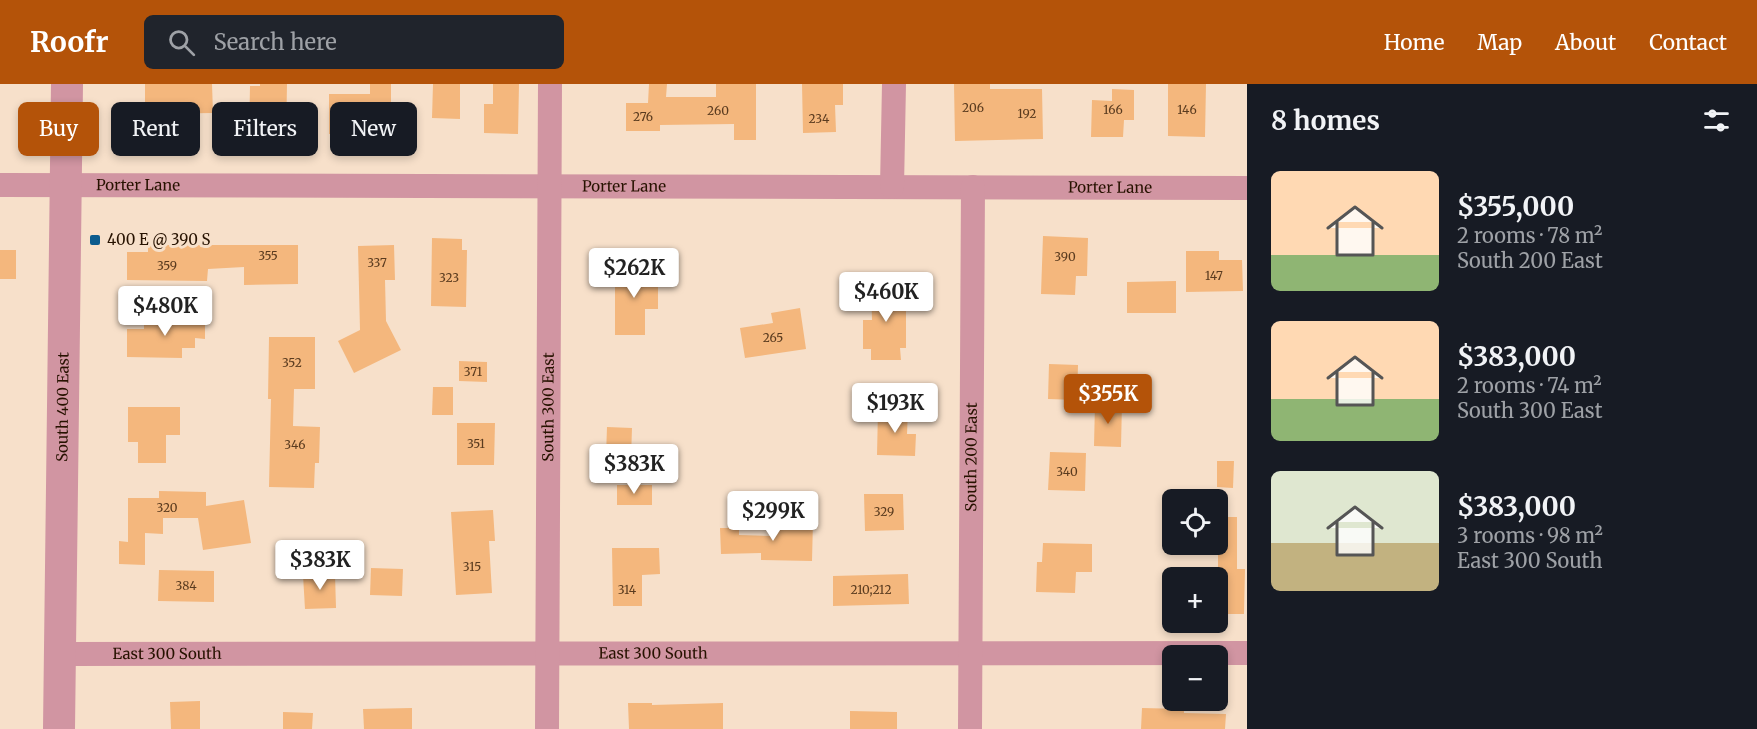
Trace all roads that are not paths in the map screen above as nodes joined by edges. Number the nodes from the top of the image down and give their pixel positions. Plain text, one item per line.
1 (67, 84) edge
2 (550, 84) edge
3 (894, 84) edge
4 (0, 185) edge
5 (66, 185) junction
6 (550, 186) junction
7 (892, 187) junction
8 (973, 187) junction
9 (1247, 188) edge
10 (970, 653) junction
11 (1247, 653) edge
12 (59, 654) junction
13 (547, 654) junction
14 (59, 729) edge
15 (547, 729) edge
16 (970, 729) edge

1 - 5 street, South 400 East
2 - 6 street, South 300 East
3 - 7 street
4 - 5 street, Porter Lane
5 - 6 street, Porter Lane
5 - 12 street, South 400 East
6 - 7 street, Porter Lane
6 - 13 street, South 300 East
7 - 8 street, Porter Lane
8 - 9 street, Porter Lane
8 - 10 street, South 200 East
10 - 11 street, East 300 South
10 - 13 street, East 300 South
10 - 16 street, South 200 East
12 - 13 street, East 300 South
12 - 14 street, South 400 East
13 - 15 street, South 300 East

